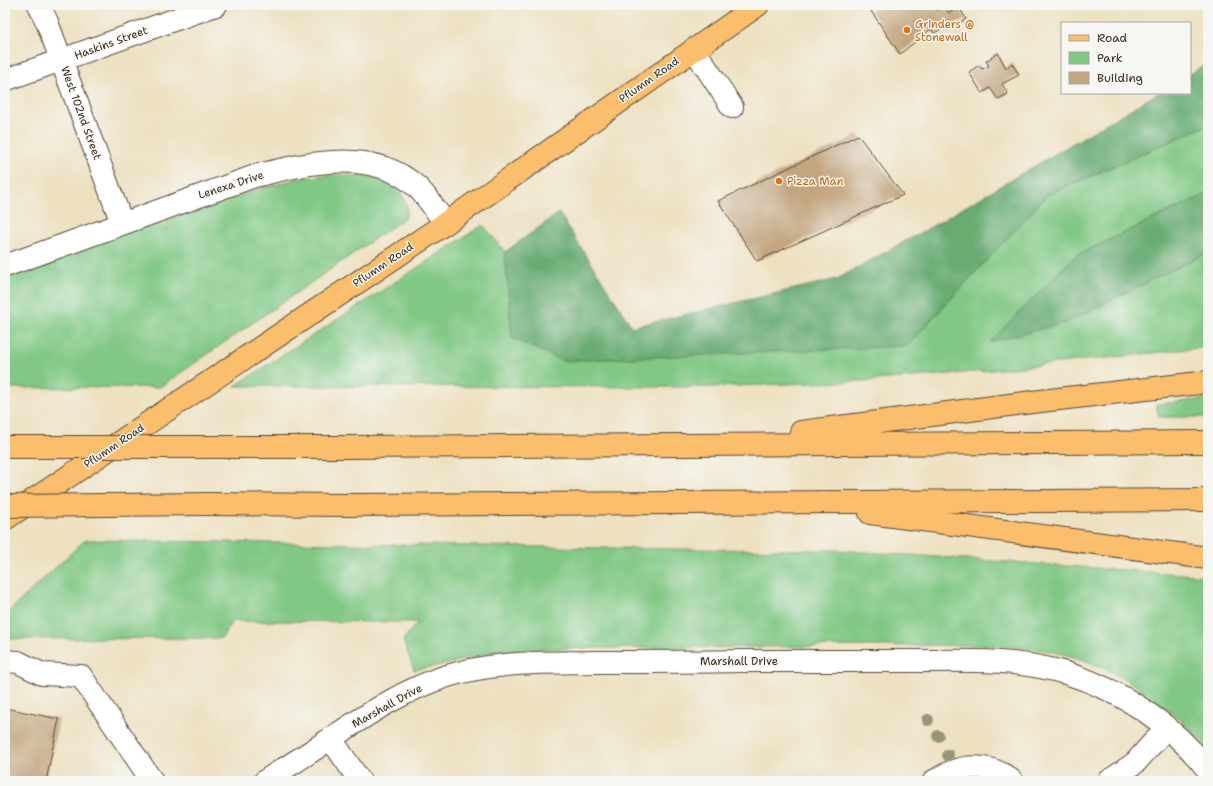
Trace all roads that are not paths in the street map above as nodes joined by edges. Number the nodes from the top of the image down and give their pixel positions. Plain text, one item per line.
1 (39, 5) edge
2 (216, 5) edge
3 (758, 5) edge
4 (694, 49) junction
5 (62, 60) junction
6 (5, 80) edge
7 (732, 107) dead end
8 (122, 223) junction
9 (446, 223) junction
10 (5, 266) edge
11 (1208, 382) edge
12 (1208, 442) edge
13 (708, 444) junction
14 (5, 447) edge
15 (1208, 500) edge
16 (791, 502) junction
17 (5, 506) edge
18 (5, 519) edge
19 (1208, 558) edge
20 (5, 661) edge
21 (1167, 727) junction
22 (331, 739) junction
23 (1208, 770) edge
24 (152, 781) edge
25 (265, 781) edge
26 (360, 781) edge
27 (934, 781) edge
28 (1012, 781) edge
29 (1109, 781) edge

1 - 5 street, West 102nd Street
2 - 5 street, Haskins Street
3 - 4 main road, Pflumm Road
4 - 7 street
4 - 9 main road, Pflumm Road
5 - 6 street, Haskins Street
5 - 8 street, West 102nd Street
8 - 9 street, Lenexa Drive
8 - 10 street, Lenexa Drive
9 - 18 main road, Pflumm Road
11 - 13 main road
12 - 13 main road
13 - 14 main road, bridge
15 - 16 main road
16 - 17 main road, bridge
16 - 19 main road
20 - 24 street
21 - 22 street, Marshall Drive
21 - 23 street, Marshall Drive
21 - 29 street
22 - 25 street, Marshall Drive
22 - 26 street
27 - 28 street

